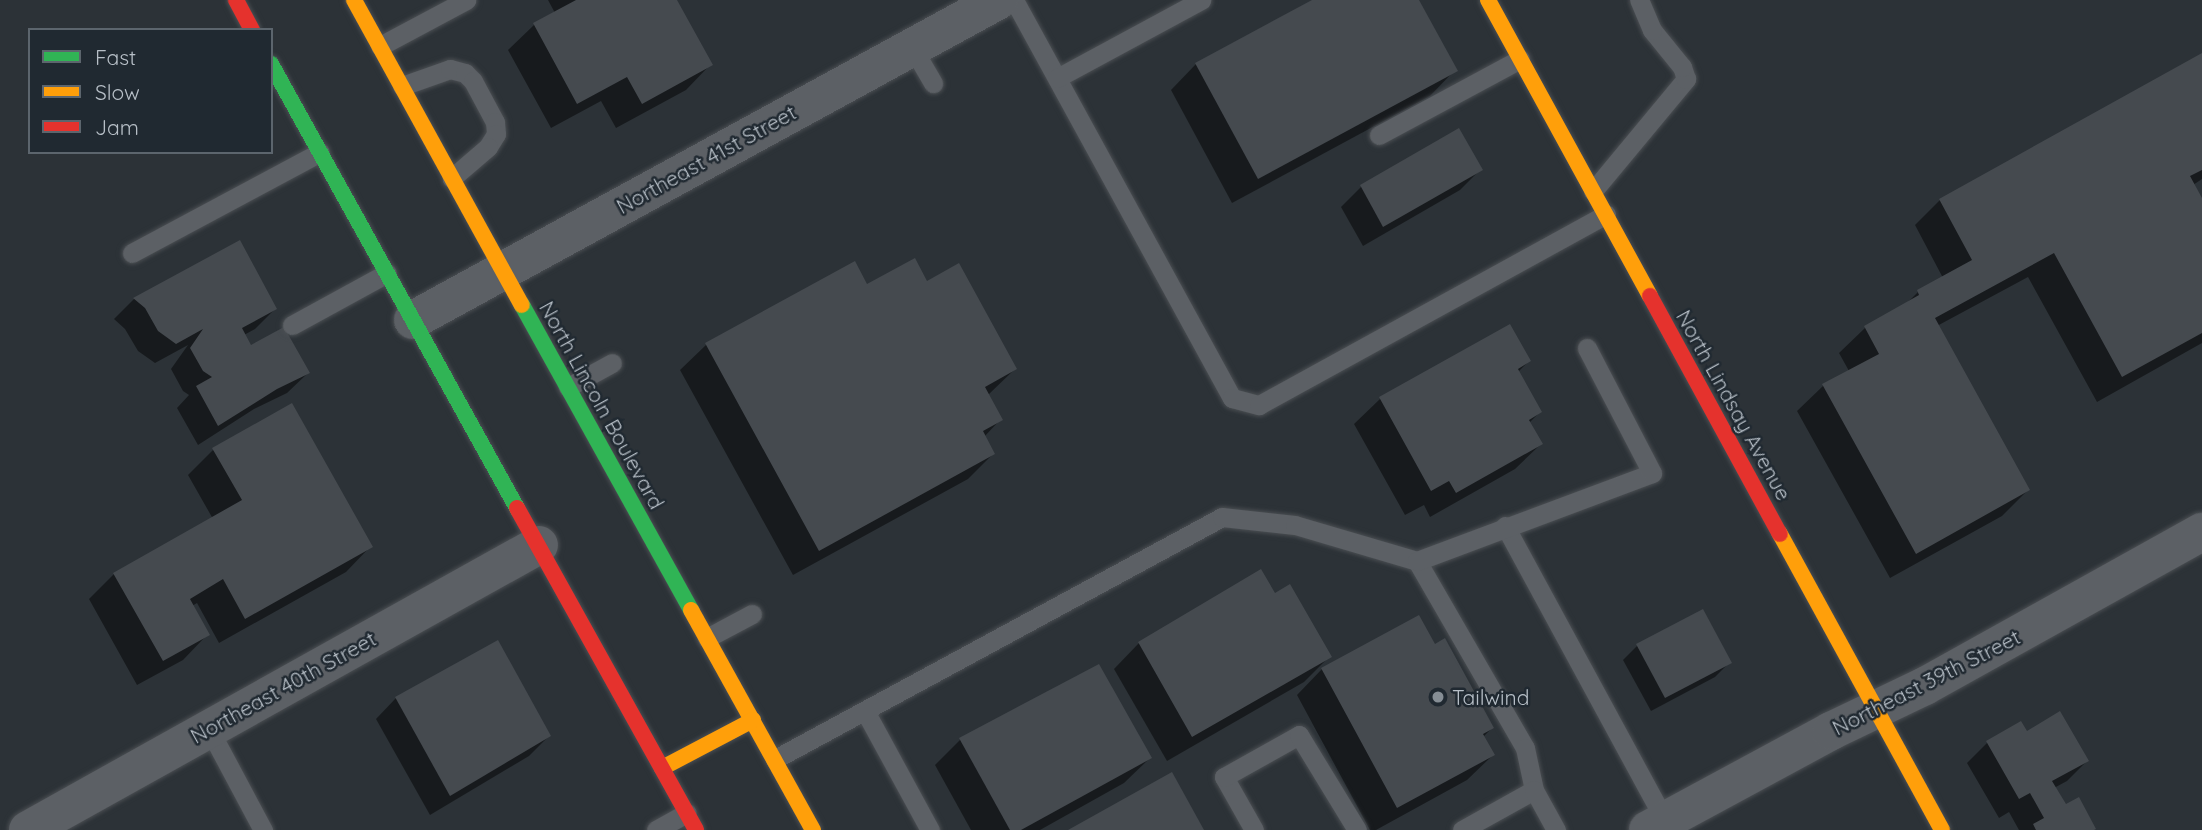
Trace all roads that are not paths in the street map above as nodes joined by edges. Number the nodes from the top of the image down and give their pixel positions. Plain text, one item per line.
1 (236, 0) edge
2 (354, 0) edge
3 (999, 0) edge
4 (1014, 0) edge
5 (1201, 0) edge
6 (1488, 0) edge
7 (1639, 0) edge
8 (463, 1) edge
9 (251, 28) edge
10 (380, 46) junction
11 (912, 47) junction
12 (1520, 59) junction
13 (273, 68) edge
14 (1057, 78) junction
15 (933, 83) dead end
16 (402, 86) junction
17 (1379, 135) dead end
18 (320, 152) junction
19 (452, 178) junction
20 (1593, 191) junction
21 (1606, 214) junction
22 (132, 253) dead end
23 (503, 270) junction
24 (387, 273) junction
25 (413, 320) junction
26 (292, 325) dead end
27 (1587, 348) dead end
28 (612, 363) dead end
29 (568, 387) junction
30 (1505, 526) junction
31 (2202, 532) edge
32 (539, 545) junction
33 (1417, 561) junction
34 (752, 614) dead end
35 (707, 638) junction
36 (865, 710) junction
37 (1876, 710) junction
38 (752, 719) junction
39 (209, 729) junction
40 (775, 759) junction
41 (662, 768) junction
42 (1534, 790) junction
43 (692, 822) edge
44 (1659, 826) edge
45 (28, 830) edge
46 (263, 830) edge
47 (656, 830) edge
48 (813, 830) edge
49 (930, 830) edge
50 (1254, 830) edge
51 (1357, 830) edge
52 (1462, 830) edge
53 (1556, 830) edge
54 (1942, 830) edge

1 - 9 main road
2 - 10 main road, North Lincoln Boulevard
3 - 11 street, Northeast 41st Street
4 - 14 lane
5 - 14 lane
6 - 12 main road, North Lindsay Avenue
7 - 20 lane
8 - 10 lane
10 - 16 main road, North Lincoln Boulevard
11 - 15 lane
11 - 23 street, Northeast 41st Street
12 - 17 lane
12 - 20 main road, North Lindsay Avenue
13 - 18 main road
14 - 21 lane
16 - 19 main road, North Lincoln Boulevard
16 - 19 lane
18 - 22 lane
18 - 24 main road
19 - 23 main road, North Lincoln Boulevard
20 - 21 main road, North Lindsay Avenue
21 - 37 main road, North Lindsay Avenue
23 - 25 street, Northeast 41st Street
23 - 29 main road, North Lincoln Boulevard
24 - 25 main road
24 - 26 lane
25 - 32 main road
27 - 30 lane
28 - 29 lane
29 - 35 main road, North Lincoln Boulevard
30 - 33 lane
30 - 44 lane
31 - 37 street, Northeast 39th Street
32 - 39 street, Northeast 40th Street
32 - 41 main road
33 - 36 lane
33 - 42 lane
34 - 35 lane
35 - 38 main road, North Lincoln Boulevard
36 - 40 lane
36 - 49 lane
37 - 44 street, Northeast 39th Street
37 - 54 main road, North Lindsay Avenue
38 - 40 main road, North Lincoln Boulevard
38 - 41 main road
39 - 45 street, Northeast 40th Street
39 - 46 lane
40 - 48 main road, North Lincoln Boulevard
41 - 43 main road
42 - 52 lane
42 - 53 lane
43 - 47 lane
50 - 51 lane

